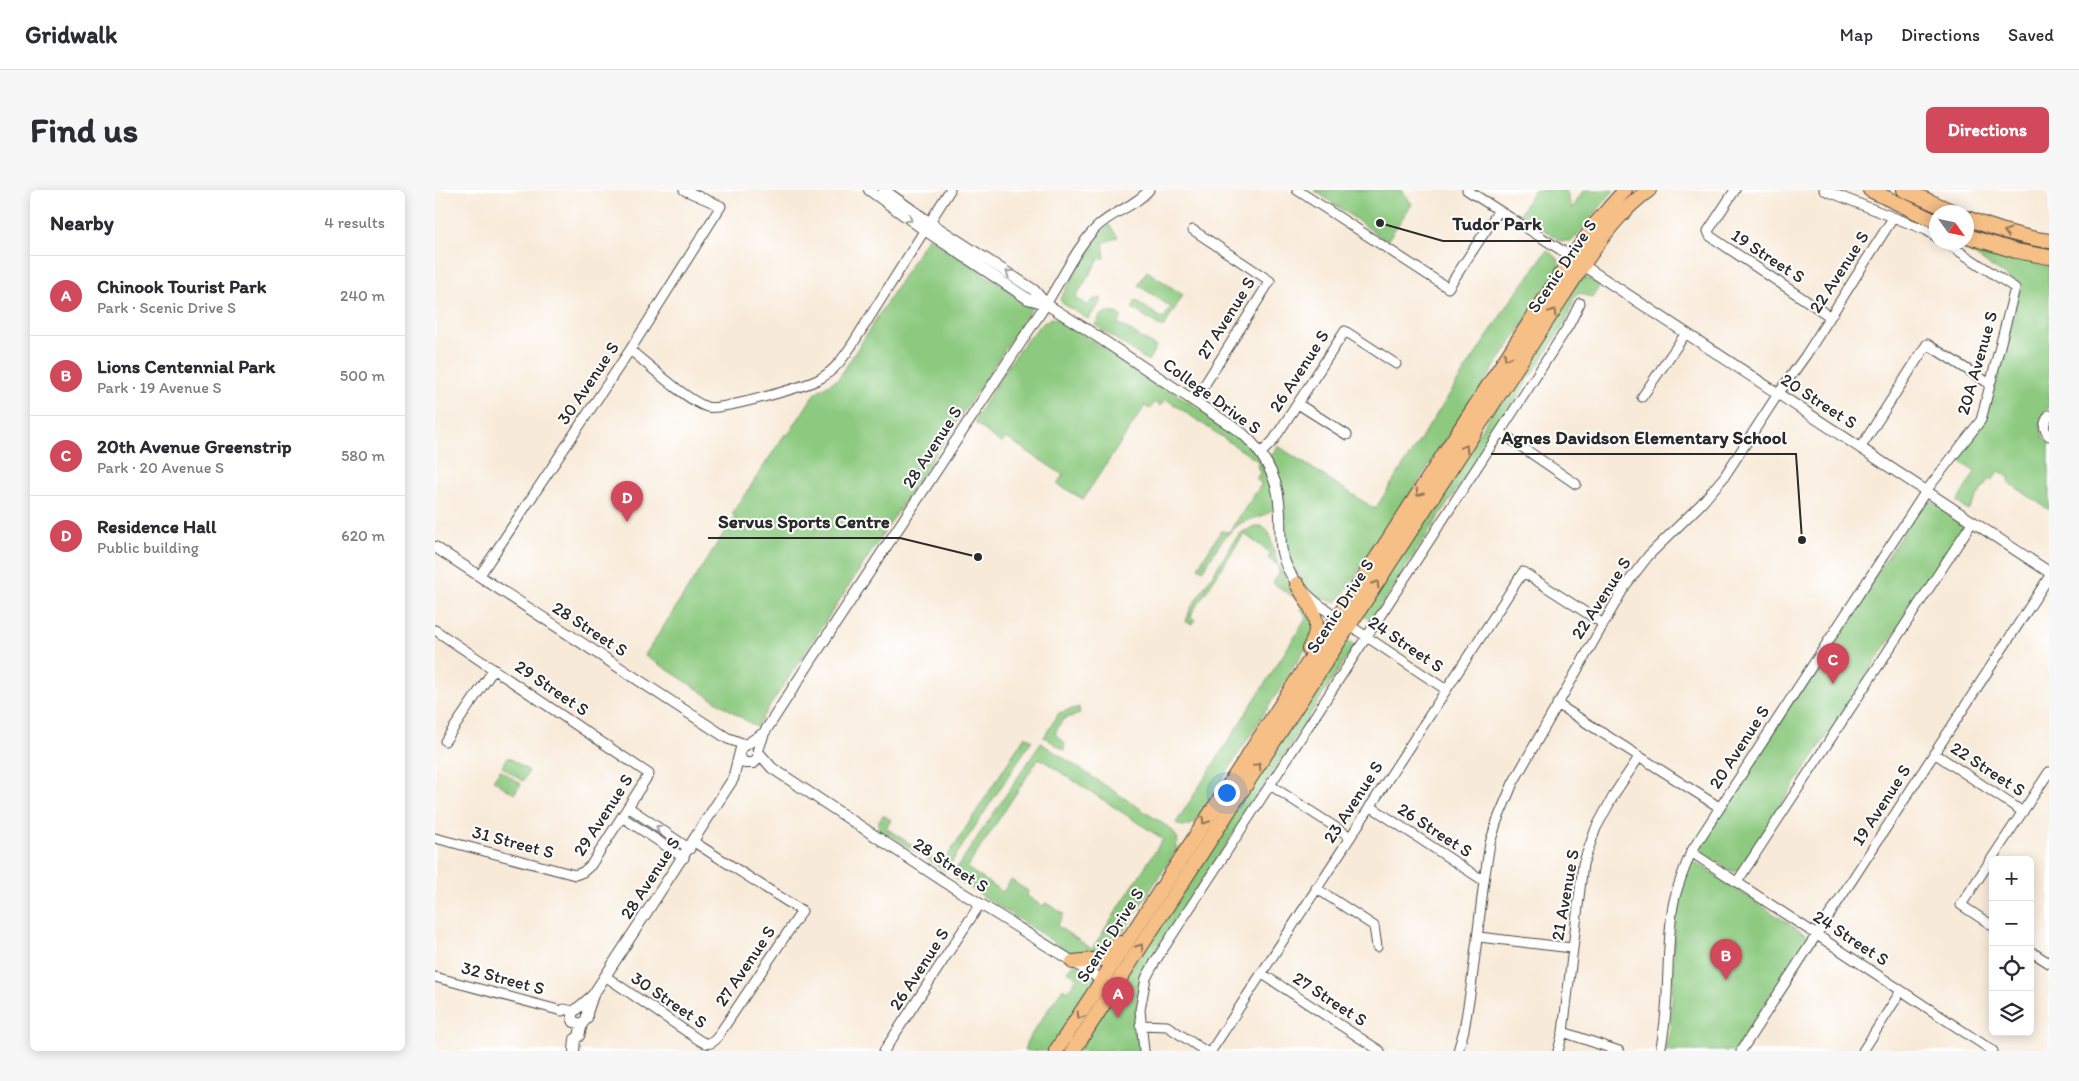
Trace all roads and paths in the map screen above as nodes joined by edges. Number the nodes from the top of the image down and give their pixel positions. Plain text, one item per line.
1 (683, 190) edge
2 (869, 190) edge
3 (883, 190) edge
4 (950, 190) edge
5 (1149, 190) edge
6 (1297, 190) edge
7 (1467, 190) edge
8 (1625, 190) edge
9 (1649, 190) edge
10 (1735, 190) edge
11 (1824, 190) edge
12 (1870, 190) edge
13 (1904, 190) edge
14 (1888, 194) edge
15 (1938, 205) edge
16 (1498, 212) junction
17 (1929, 217) edge
18 (1893, 218) junction
19 (1974, 221) edge
20 (926, 226) junction
21 (1193, 230) dead end
22 (1929, 232) edge
23 (1974, 238) edge
24 (2049, 241) edge
25 (1957, 250) edge
26 (2049, 257) edge
27 (1577, 261) junction
28 (1580, 303) dead end
29 (1046, 304) junction
30 (1829, 316) junction
31 (1686, 333) junction
32 (630, 350) junction
33 (1396, 364) dead end
34 (1990, 384) junction
35 (1778, 394) junction
36 (1642, 397) dead end
37 (1195, 400) junction
38 (1298, 404) junction
39 (2049, 415) edge
40 (1500, 432) junction
41 (1347, 434) dead end
42 (2049, 436) edge
43 (1861, 447) junction
44 (1261, 453) junction
45 (1576, 484) dead end
46 (1926, 491) junction
47 (1973, 521) junction
48 (435, 547) edge
49 (2049, 572) edge
50 (480, 575) junction
51 (2049, 577) edge
52 (1297, 584) junction
53 (1343, 621) junction
54 (1602, 623) junction
55 (435, 630) edge
56 (1367, 637) junction
57 (494, 669) junction
58 (1445, 689) junction
59 (1557, 704) junction
60 (1259, 736) junction
61 (445, 741) dead end
62 (749, 750) junction
63 (1934, 753) junction
64 (1639, 757) junction
65 (752, 764) junction
66 (772, 768) junction
67 (2049, 772) edge
68 (649, 774) joint
69 (733, 779) junction
70 (1270, 785) junction
71 (1370, 806) junction
72 (628, 807) junction
73 (1719, 807) junction
74 (2023, 812) junction
75 (622, 817) junction
76 (1349, 836) junction
77 (435, 838) edge
78 (689, 849) junction
79 (1691, 852) junction
80 (583, 872) joint
81 (1484, 881) junction
82 (1737, 882) junction
83 (1316, 888) junction
84 (980, 904) junction
85 (1989, 923) edge
86 (1137, 928) junction
87 (1816, 935) junction
88 (1479, 938) junction
89 (1377, 947) dead end
90 (1573, 948) junction
91 (2034, 953) edge
92 (2048, 960) edge
93 (1073, 962) junction
94 (1261, 973) junction
95 (435, 976) edge
96 (605, 976) junction
97 (1108, 984) junction
98 (1901, 991) junction
99 (577, 1016) junction
100 (1141, 1025) junction
101 (1563, 1032) junction
102 (716, 1039) joint
103 (574, 1051) edge
104 (884, 1051) edge
105 (1056, 1051) edge
106 (1073, 1051) edge
107 (1144, 1051) edge
108 (1205, 1051) edge
109 (1211, 1051) edge
110 (1381, 1051) edge
111 (1458, 1051) edge
112 (1558, 1051) edge
113 (1619, 1051) edge
114 (1660, 1051) edge
115 (1741, 1051) edge
116 (1863, 1051) edge
117 (1991, 1051) edge

1 - 32 street, 30 Avenue S
2 -> 20 street, College Drive S
3 - 20 street, College Drive S
4 - 20 street
5 - 29 street
6 - 16 street
7 - 16 street
8 - 27 main road, Scenic Drive S
9 - 27 main road, Scenic Drive S
10 - 30 street, 19 Street S
11 - 18 street
12 - 14 main road
13 - 15 main road
14 - 17 main road
16 - 27 street
18 - 22 street
18 - 30 street, 22 Avenue S
24 -> 19 main road
20 - 29 street, College Drive S
20 - 32 street
21 - 37 street, 27 Avenue S
23 - 26 main road
25 - 34 street, 20A Avenue S
27 - 31 street, 20 Street S
27 - 53 main road, Scenic Drive S
28 - 40 street, Scenic Drive S
29 - 37 street, College Drive S
29 - 62 street, 28 Avenue S
30 - 35 street, 22 Avenue S
31 - 35 street, 20 Street S
31 - 36 street
32 - 50 street, 30 Avenue S
33 - 38 street, 26 Avenue S
34 - 43 street
34 - 46 street, 20A Avenue S
35 - 43 street, 20 Street S
35 - 54 street, 22 Avenue S
37 - 44 street, College Drive S
38 - 41 street
38 - 44 street, 26 Avenue S
39 - 42 street
40 - 45 street
40 - 56 street, Scenic Drive S
43 - 46 street, 20 Street S
44 - 52 street, College Drive S
46 - 47 street, 20 Street S
46 - 73 street, 20 Avenue S
47 - 49 street, 20 Street S
47 - 82 street
48 - 50 street, 28 Street S
50 - 62 street, 28 Street S
51 - 63 street, 19 Avenue S
52 - 53 street, College Drive S
52 - 60 main road
53 - 56 street, 24 Street S
53 - 60 main road, Scenic Drive S
97 -> 53 main road, Scenic Drive S
54 - 58 street, 23 Avenue S
54 - 59 street, 22 Avenue S
55 - 57 street, 29 Street S
56 - 58 street, 24 Street S
56 - 70 street, Scenic Drive S
57 - 61 street
57 - 68 street, 29 Street S
58 - 71 street, 23 Avenue S
59 - 64 street
59 - 81 street, 22 Avenue S
60 -> 86 main road, Scenic Drive S
62 - 65 street
62 - 65 street, 28 Street S
62 - 66 street
62 - 69 street
63 - 74 street, 22 Street S
63 - 87 street, 19 Avenue S
64 - 73 street
64 - 90 street, 21 Avenue S
65 - 66 street, 28 Street S
65 - 69 street
66 - 84 street, 28 Street S
67 - 74 street
68 - 72 street, 29 Avenue S
69 - 78 street, 28 Avenue S
70 - 76 street
70 - 100 street, Scenic Drive S
71 - 76 street, 23 Avenue S
71 - 81 street, 26 Street S
72 - 75 street, 29 Avenue S
78 -> 72 street
73 - 79 street, 20 Avenue S
74 - 85 street
75 - 78 street
75 - 80 street, 29 Avenue S
76 - 83 street, 23 Avenue S
77 - 80 street, 31 Street S
78 - 96 street, 28 Avenue S
78 - 102 street, 27 Avenue S
79 - 82 street, 24 Street S
79 - 114 street, 20 Avenue S
81 - 88 street, 22 Avenue S
82 - 87 street, 24 Street S
83 - 89 street
83 - 94 street, 23 Avenue S
84 - 93 street, 28 Street S
84 - 104 street, 26 Avenue S
86 - 93 main road
86 - 97 main road, Scenic Drive S
87 - 98 street, 24 Street S
87 - 115 street, 19 Avenue S
88 - 90 street
88 - 111 street, 22 Avenue S
90 - 101 street, 21 Avenue S
91 - 92 street
93 - 97 street, 28 Street S
94 - 109 street, 23 Avenue S
94 - 110 street, 27 Street S
95 - 99 street, 32 Street S
96 - 99 street, 28 Avenue S
96 - 102 street, 30 Street S
97 -> 105 main road, Scenic Drive S
97 - 106 main road, Scenic Drive S
98 - 116 street
98 - 117 street, 24 Street S
99 - 103 street, 28 Avenue S
100 - 107 street, Scenic Drive S
100 - 108 street
101 - 112 street, 21 Avenue S
101 - 113 street

